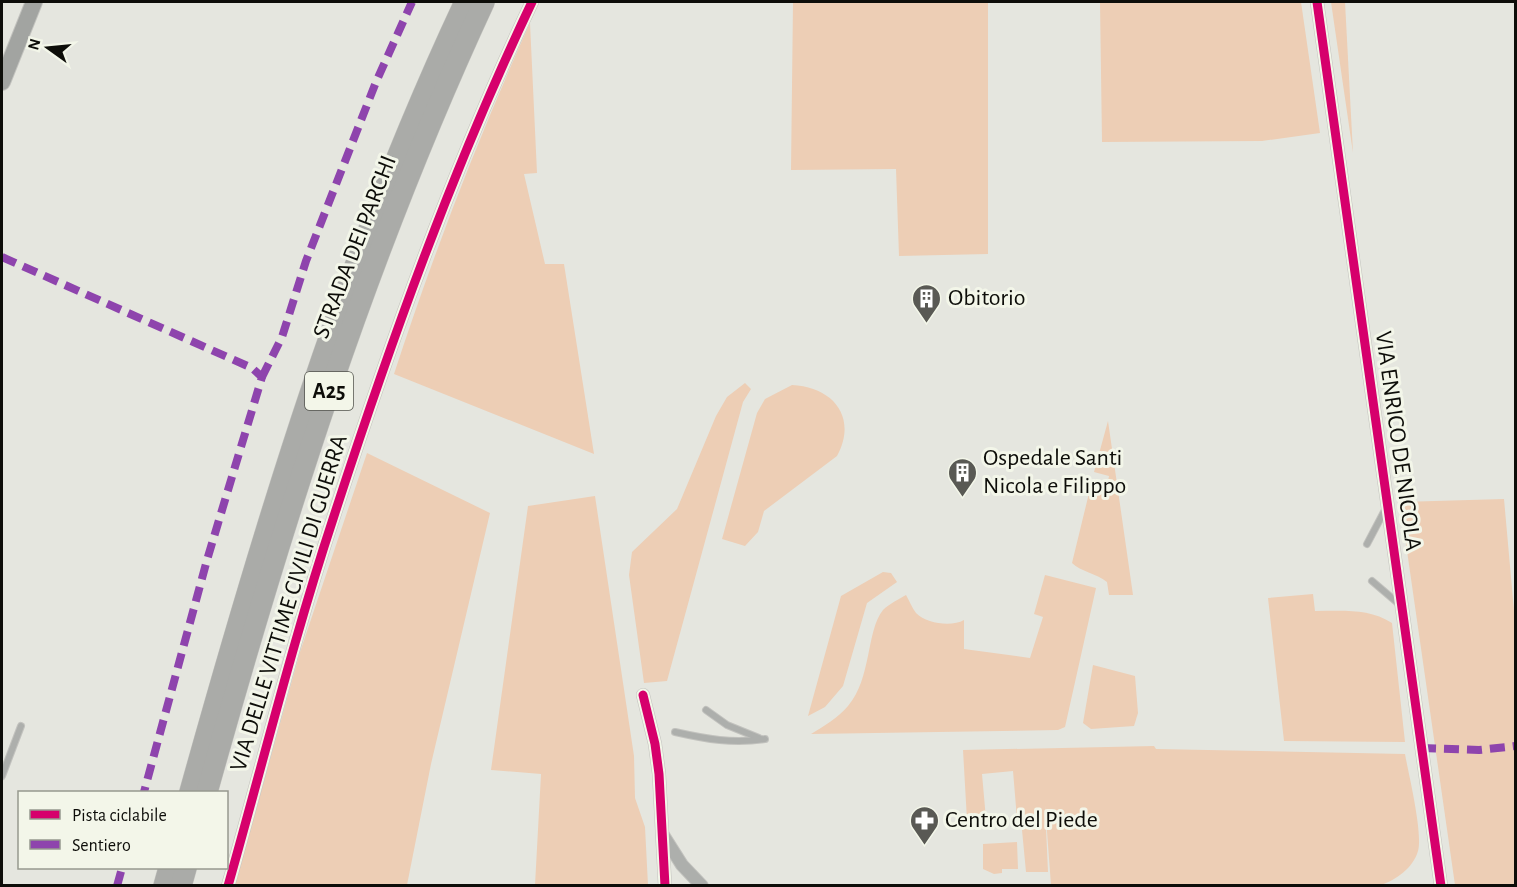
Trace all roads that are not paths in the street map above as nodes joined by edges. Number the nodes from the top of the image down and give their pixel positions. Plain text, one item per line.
1 (34, 2) edge
2 (465, 2) edge
3 (484, 2) edge
4 (532, 2) edge
5 (1317, 2) edge
6 (2, 82) edge
7 (1388, 505) junction
8 (1367, 544) dead end
9 (1372, 581) dead end
10 (1402, 607) junction
11 (643, 695) dead end
12 (706, 710) dead end
13 (21, 726) dead end
14 (675, 732) dead end
15 (2, 776) edge
16 (190, 791) edge
17 (207, 791) edge
18 (662, 834) junction
19 (168, 869) edge
20 (186, 869) edge
21 (164, 885) edge
22 (182, 885) edge
23 (228, 885) edge
24 (665, 885) edge
25 (702, 885) edge
26 (1441, 885) edge

1 - 6 main road
2 - 16 highway, STRADA DEI PARCHI / A25
3 - 17 highway, STRADA DEI PARCHI / A25
4 - 23 street, VIA DELLE VITTIME CIVILI DI GUERRA
5 - 7 street, VIA ENRICO DE NICOLA
7 - 8 lane
7 - 10 street, VIA ENRICO DE NICOLA
9 - 10 lane
10 - 26 street, VIA ENRICO DE NICOLA
11 - 18 street
12 - 14 lane
13 - 15 lane
18 - 24 street
18 - 25 street
19 - 21 highway
20 - 22 highway

